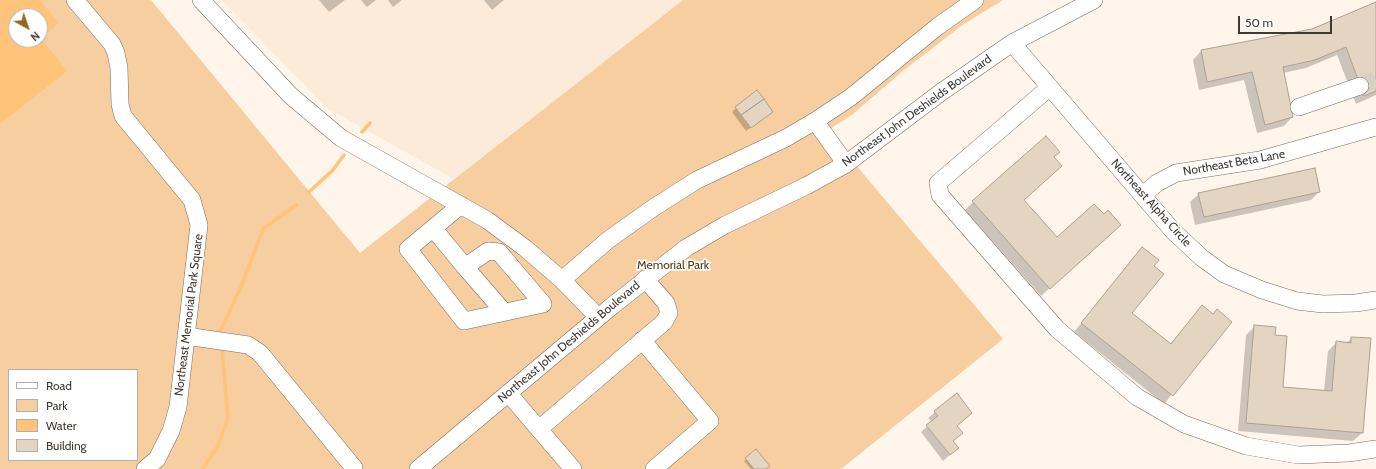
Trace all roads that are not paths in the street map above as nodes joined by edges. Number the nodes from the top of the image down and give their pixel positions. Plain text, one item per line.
1 (75, 0) edge
2 (201, 0) edge
3 (976, 0) edge
4 (1094, 0) edge
5 (1012, 43) junction
6 (1360, 86) tunnel mouth
7 (1050, 87) junction
8 (1299, 107) dead end
9 (815, 121) junction
10 (1376, 127) edge
11 (846, 164) junction
12 (1143, 195) junction
13 (461, 205) junction
14 (433, 228) junction
15 (466, 266) junction
16 (645, 279) junction
17 (562, 280) junction
18 (1376, 300) edge
19 (504, 312) junction
20 (598, 317) junction
21 (186, 336) junction
22 (642, 340) junction
23 (508, 393) junction
24 (539, 429) junction
25 (1376, 449) edge
26 (354, 468) dead end
27 (145, 469) edge
28 (418, 469) edge
29 (573, 469) edge
30 (654, 469) edge

1 - 21 street, Northeast Memorial Park Square
2 - 13 street
3 - 9 street
4 - 5 street, Northeast John Deshields Boulevard
5 - 7 street, Northeast Alpha Circle
5 - 11 street, Northeast John Deshields Boulevard
6 - 8 street
7 - 12 street, Northeast Alpha Circle
7 - 25 street
9 - 11 street
9 - 17 street
10 - 12 street, Northeast Beta Lane
11 - 16 street, Northeast John Deshields Boulevard
12 - 18 street, Northeast Alpha Circle
13 - 14 street
13 - 17 street
14 - 15 street
14 - 19 street
15 - 19 street
15 - 19 street
16 - 20 street, Northeast John Deshields Boulevard
16 - 22 street
17 - 20 street
20 - 23 street, Northeast John Deshields Boulevard
21 - 26 street
21 - 27 street, Northeast Memorial Park Square
22 - 24 street
22 - 30 street
23 - 24 street
23 - 28 street, Northeast John Deshields Boulevard
24 - 29 street

